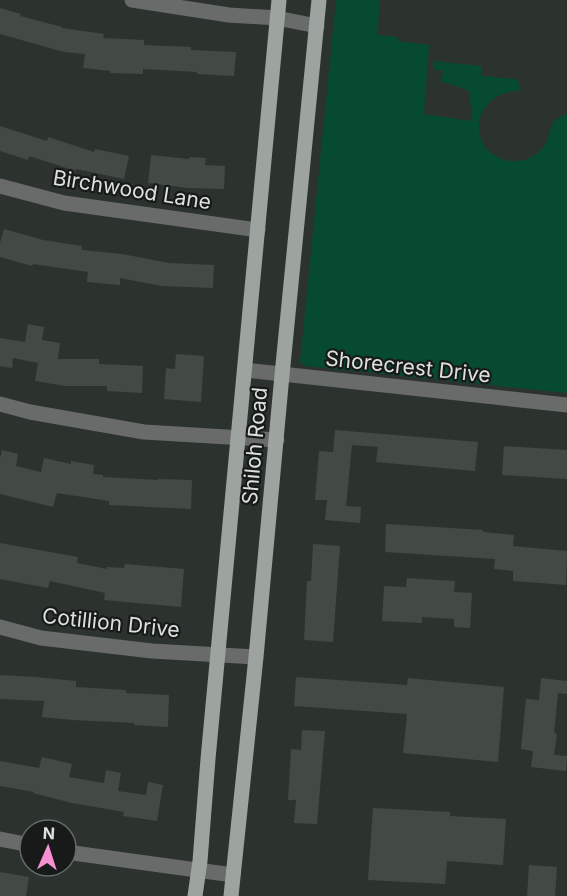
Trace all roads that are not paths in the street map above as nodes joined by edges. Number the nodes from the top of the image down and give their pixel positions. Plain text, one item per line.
1 (132, 0) edge
2 (279, 0) edge
3 (319, 0) edge
4 (277, 18) junction
5 (317, 26) junction
6 (0, 186) edge
7 (258, 230) junction
8 (245, 370) junction
9 (282, 375) junction
10 (0, 404) edge
11 (567, 405) edge
12 (239, 438) junction
13 (277, 440) junction
14 (0, 627) edge
15 (218, 655) junction
16 (256, 657) junction
17 (0, 839) edge
18 (18, 843) edge
19 (78, 854) edge
20 (199, 870) junction
21 (233, 875) junction
22 (195, 896) edge
23 (231, 896) edge

1 - 4 street
2 - 4 main road, Shiloh Road
3 - 5 main road, Shiloh Road
4 - 5 street
4 - 7 main road, Shiloh Road
5 - 9 main road, Shiloh Road
6 - 7 street, Birchwood Lane
7 - 8 main road, Shiloh Road
8 - 9 street, Shorecrest Drive
8 - 12 main road, Shiloh Road
9 - 11 street, Shorecrest Drive
9 - 13 main road, Shiloh Road
10 - 12 street
12 - 13 street
12 - 15 main road, Shiloh Road
13 - 16 main road, Shiloh Road
14 - 15 street, Cotillion Drive
15 - 16 street, Cotillion Drive
15 - 20 main road, Shiloh Road
16 - 21 main road, Shiloh Road
17 - 18 street
19 - 20 street
20 - 21 street
20 - 22 main road, Shiloh Road
21 - 23 main road, Shiloh Road

